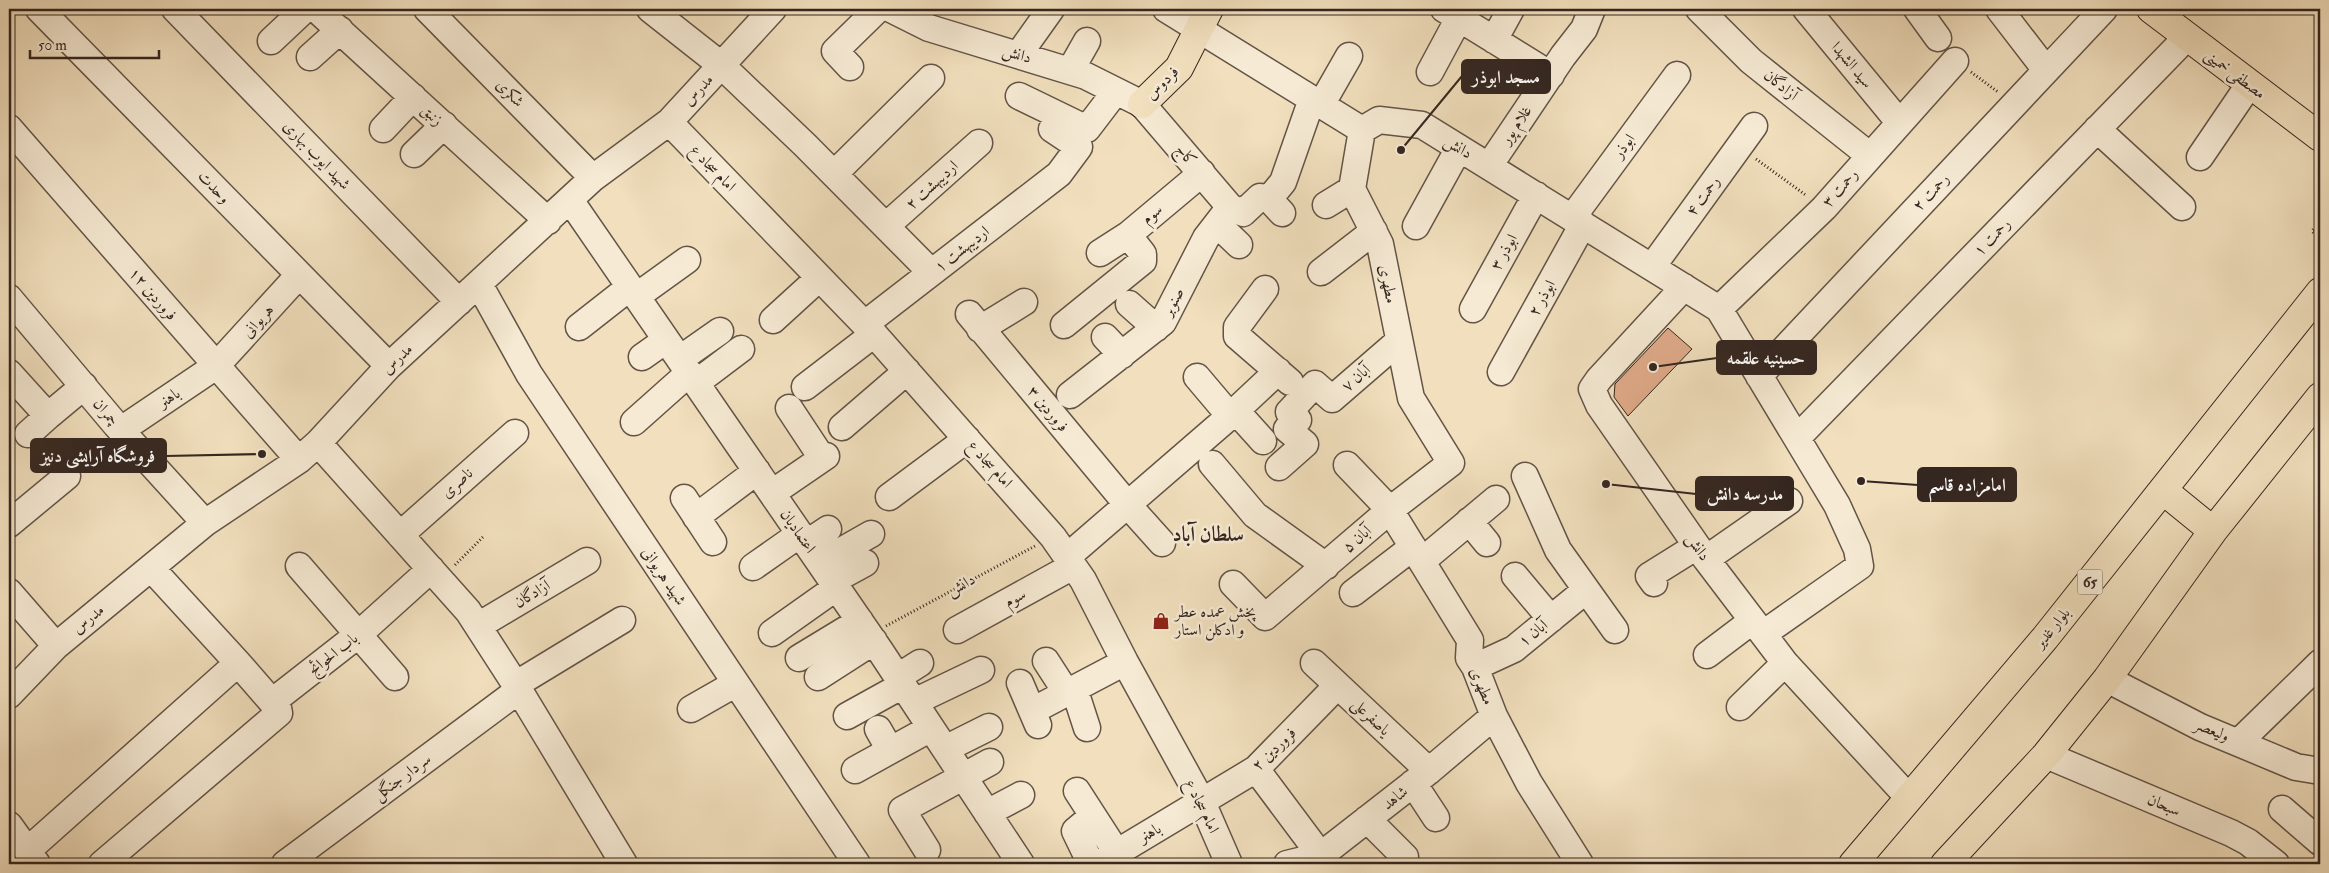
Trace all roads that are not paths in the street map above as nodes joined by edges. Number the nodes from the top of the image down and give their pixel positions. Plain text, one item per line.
1 (39, 9) edge
2 (175, 9) edge
3 (305, 9) edge
4 (316, 9) edge
5 (427, 9) edge
6 (650, 9) edge
7 (773, 9) edge
8 (878, 9) edge
9 (891, 9) edge
10 (1052, 9) edge
11 (1166, 9) edge
12 (1511, 9) edge
13 (1592, 9) edge
14 (1700, 9) edge
15 (1806, 9) edge
16 (1917, 9) edge
17 (1999, 9) edge
18 (2104, 9) edge
19 (2151, 9) edge
20 (1451, 13) edge
21 (928, 17) edge
22 (1204, 19) edge
23 (340, 30) junction
24 (2187, 37) junction
25 (1938, 38) dead end
26 (1494, 40) junction
27 (271, 41) dead end
28 (1095, 44) dead end
29 (1019, 54) junction
30 (1349, 56) dead end
31 (310, 57) dead end
32 (1955, 61) dead end
33 (721, 65) junction
34 (850, 67) dead end
35 (2046, 70) junction
36 (1430, 72) dead end
37 (1078, 73) junction
38 (1551, 75) junction
39 (1677, 75) dead end
40 (930, 78) dead end
41 (2249, 85) junction
42 (1116, 91) junction
43 (407, 92) junction
44 (1019, 96) dead end
45 (1316, 102) junction
46 (1142, 104) junction
47 (1060, 116) junction
48 (379, 121) dead end
49 (669, 122) junction
50 (1899, 122) junction
51 (444, 125) junction
52 (1754, 126) dead end
53 (9, 128) edge
54 (2097, 129) junction
55 (1362, 130) junction
56 (2320, 137) edge
57 (979, 143) dead end
58 (1458, 148) junction
59 (414, 154) dead end
60 (1869, 155) junction
61 (2200, 157) dead end
62 (1489, 166) junction
63 (1202, 173) junction
64 (834, 174) junction
65 (593, 178) junction
66 (1352, 189) junction
67 (1536, 196) junction
68 (570, 200) junction
69 (1326, 205) dead end
70 (2182, 207) dead end
71 (1224, 215) junction
72 (548, 221) junction
73 (1577, 221) junction
74 (886, 226) junction
75 (1416, 226) dead end
76 (1374, 231) junction
77 (1128, 235) junction
78 (1239, 245) dead end
79 (1100, 252) dead end
80 (687, 260) dead end
81 (1652, 267) junction
82 (931, 272) junction
83 (1320, 272) dead end
84 (300, 275) junction
85 (819, 278) junction
86 (479, 284) junction
87 (1684, 287) junction
88 (1265, 289) dead end
89 (633, 292) junction
90 (2320, 292) edge
91 (9, 298) edge
92 (459, 302) junction
93 (1024, 302) dead end
94 (1129, 304) dead end
95 (1472, 309) dead end
96 (1719, 309) junction
97 (773, 320) dead end
98 (1064, 325) dead end
99 (579, 327) dead end
100 (1156, 328) junction
101 (869, 329) junction
102 (720, 331) dead end
103 (1399, 341) junction
104 (741, 350) dead end
105 (642, 357) dead end
106 (216, 366) junction
107 (388, 366) junction
108 (906, 371) junction
109 (1278, 371) junction
110 (1502, 372) dead end
111 (9, 373) edge
112 (694, 373) junction
113 (1759, 376) junction
114 (1197, 377) dead end
115 (84, 386) junction
116 (805, 387) dead end
117 (1070, 395) dead end
118 (1306, 396) junction
119 (2320, 397) edge
120 (788, 408) dead end
121 (1233, 414) junction
122 (48, 416) junction
123 (634, 422) dead end
124 (842, 427) dead end
125 (121, 430) junction
126 (515, 433) dead end
127 (28, 434) dead end
128 (1797, 438) junction
129 (967, 439) junction
130 (1263, 441) dead end
131 (309, 451) junction
132 (1451, 463) joint
133 (1212, 464) dead end
134 (1347, 465) dead end
135 (1279, 467) dead end
136 (757, 471) junction
137 (67, 476) dead end
138 (1524, 476) dead end
139 (2164, 491) junction
140 (772, 493) junction
141 (889, 498) dead end
142 (1496, 499) dead end
143 (1789, 502) dead end
144 (1127, 504) junction
145 (1390, 510) junction
146 (1469, 521) junction
147 (205, 523) junction
148 (9, 524) edge
149 (828, 529) dead end
150 (2213, 531) junction
151 (871, 534) dead end
152 (400, 535) junction
153 (712, 542) dead end
154 (1162, 542) dead end
155 (1487, 543) dead end
156 (1065, 553) junction
157 (1702, 553) junction
158 (1418, 554) junction
159 (587, 561) dead end
160 (819, 561) junction
161 (866, 563) dead end
162 (299, 566) dead end
163 (1326, 566) junction
164 (753, 567) dead end
165 (151, 568) junction
166 (436, 575) junction
167 (1515, 576) dead end
168 (1654, 583) dead end
169 (1233, 584) dead end
170 (1586, 590) junction
171 (9, 592) edge
172 (1353, 593) dead end
173 (1551, 619) junction
174 (622, 620) dead end
175 (478, 626) junction
176 (1758, 628) junction
177 (957, 630) dead end
178 (1615, 630) dead end
179 (868, 632) junction
180 (772, 633) dead end
181 (359, 634) junction
182 (56, 646) junction
183 (1707, 656) dead end
184 (799, 658) dead end
185 (1046, 661) dead end
186 (1125, 662) junction
187 (920, 663) dead end
188 (1314, 663) dead end
189 (2320, 663) edge
190 (238, 664) junction
191 (1785, 664) junction
192 (1475, 668) junction
193 (981, 670) dead end
194 (395, 677) dead end
195 (818, 677) dead end
196 (2107, 679) junction
197 (1020, 683) dead end
198 (733, 685) dead end
199 (1337, 686) junction
200 (517, 687) junction
201 (905, 688) junction
202 (1070, 690) junction
203 (9, 695) edge
204 (272, 702) junction
205 (1740, 706) dead end
206 (691, 709) dead end
207 (847, 716) dead end
208 (1494, 716) junction
209 (989, 727) dead end
210 (1087, 728) dead end
211 (938, 738) junction
212 (2240, 741) junction
213 (2046, 755) junction
214 (990, 762) dead end
215 (1256, 769) junction
216 (855, 770) dead end
217 (2320, 771) edge
218 (963, 776) junction
219 (1421, 777) junction
220 (1077, 792) dead end
221 (1021, 796) dead end
222 (1909, 798) junction
223 (1202, 802) junction
224 (2282, 809) dead end
225 (987, 813) junction
226 (1094, 816) junction
227 (1436, 818) dead end
228 (1367, 819) junction
229 (9, 825) edge
230 (2320, 842) edge
231 (927, 850) dead end
232 (1405, 857) dead end
233 (32, 858) edge
234 (1108, 859) edge
235 (1323, 860) edge
236 (102, 864) edge
237 (285, 864) edge
238 (624, 864) edge
239 (857, 864) edge
240 (1021, 864) edge
241 (1091, 864) edge
242 (1229, 864) edge
243 (1287, 864) edge
244 (1580, 864) edge
245 (1852, 864) edge
246 (1945, 864) edge
247 (2276, 864) edge

1 - 84 street, وحدت
2 - 92 street, شهید ایوب بهاری
3 - 27 street
4 - 23 street, زنبق
5 - 65 street, شکری
6 - 33 street
7 - 33 street, مدرس
8 - 34 street
9 - 21 street, دانش
10 - 29 street
11 - 22 street
12 - 26 street
13 - 38 street, غلام پور
14 - 60 street, آزادگان
15 - 50 street, سید الشهدا
16 - 25 street
17 - 35 street
18 - 35 street, رحمت ۲
19 - 24 main road, مصطفی خمینی
20 - 26 street
20 - 36 street
21 - 29 street, دانش
22 - 45 street
22 - 46 main road, فردوس
23 - 31 street
23 - 43 street, زنبق
24 - 41 main road, مصطفی خمینی
24 - 54 street, رحمت ۱
26 - 38 street
28 - 37 street
29 - 37 street, دانش
30 - 45 street
32 - 50 street, رحمت ۳
33 - 49 street, مدرس
33 - 64 street
35 - 113 street, رحمت ۲
37 - 42 street, دانش
38 - 62 street, غلام پور
39 - 73 street, ابوذر
40 - 64 street
41 - 56 main road, مصطفی خمینی
41 - 61 street
42 - 46 street, دانش
42 - 47 street
43 - 48 street
43 - 51 street, زنبق
44 - 47 street
45 - 55 street
45 - 71 street
46 - 63 street, کاج
47 - 82 street, اردیبهشت ۱
49 - 65 street, مدرس
49 - 85 street, امام سجاد ع
50 - 60 street, رحمت ۳
51 - 59 street
51 - 72 street, زنبق
52 - 81 street, رحمت ۴
53 - 106 street, ۱۲ فروردین
54 - 70 street
54 - 128 street, رحمت ۱
55 - 58 street, دانش
55 - 66 street
57 - 74 street, اردیبهشت ۲
58 - 62 street, دانش
58 - 75 street
60 - 96 street, رحمت ۳
62 - 67 street, دانش
63 - 71 street, کاج
63 - 77 street, سوم
64 - 74 street
65 - 68 street, مدرس
66 - 69 street
66 - 76 street, مطهری
67 - 73 street, دانش
67 - 95 street, ابوذر ۳
68 - 72 street, مدرس
68 - 89 street, اعتمادیان
71 - 78 street, کاج
71 - 100 street, صنوبر
72 - 86 street, مدرس
73 - 81 street, دانش
73 - 110 street, ابوذر ۲
74 - 82 street
76 - 83 street
76 - 103 street, مطهری
77 - 79 street, سوم
77 - 98 street
80 - 89 street
81 - 87 street, دانش
82 - 101 street, اردیبهشت ۱
84 - 106 street, هریوانی
84 - 107 street, وحدت
85 - 97 street
85 - 101 street, امام سجاد ع
86 - 92 street, مدرس
86 - 239 street, شهید هریوانی
87 - 96 street, دانش
87 - 157 street, دانش
88 - 109 street
89 - 99 street
89 - 112 street, اعتمادیان
90 - 139 main road, بلوار غدیر / 65
91 - 115 street, چمران
92 - 107 street, مدرس
93 - 144 street, فروردین ۳
94 - 100 street
96 - 113 street
100 - 117 street, صنوبر
101 - 108 street, امام سجاد ع
101 - 116 street, اردیبهشت ۱
102 - 112 street
103 - 118 street, آبان ۷
103 - 132 street, مطهری
104 - 112 street
105 - 112 street
106 - 125 street, باهنر
106 - 131 street, ۱۲ فروردین
107 - 131 street, مدرس
108 - 124 street
108 - 129 street, امام سجاد ع
109 - 118 street
109 - 121 street
111 - 122 street
112 - 123 street
112 - 136 street, اعتمادیان
113 - 128 street
114 - 121 street
115 - 122 street
115 - 125 street, چمران
118 - 135 street, آبان ۷
119 - 150 main road
120 - 140 street
121 - 130 street
121 - 144 street
122 - 127 street
125 - 147 street, چمران
126 - 152 street, ناصری
128 - 176 street
129 - 141 street
129 - 156 street, امام سجاد ع
131 - 147 street, مدرس
131 - 152 street, ۱۲ فروردین
132 - 145 street, آبان ۵
133 - 163 street
134 - 145 street, مطهری
136 - 140 street, اعتمادیان
136 - 153 street
137 - 148 street
138 - 170 street
139 - 150 main road
139 - 222 main road, بلوار غدیر / 65
140 - 160 street, اعتمادیان
142 - 146 street
143 - 157 street
144 - 154 street, فروردین ۳
144 - 156 street
145 - 158 street, مطهری
145 - 163 street, آبان ۵
146 - 155 street
146 - 158 street
147 - 165 street, مدرس
149 - 160 street
150 - 196 main road
151 - 160 street
152 - 166 street, ۱۲ فروردین
156 - 177 street, سوم
156 - 186 street, امام سجاد ع
157 - 168 street
157 - 176 street, دانش
158 - 172 street
158 - 192 street, مطهری
159 - 175 street, آزادگان
160 - 161 street
160 - 164 street
160 - 179 street, اعتمادیان
160 - 180 street
162 - 181 street
163 - 169 street, آبان ۵
165 - 182 street, مدرس
165 - 190 street
166 - 175 street, ۱۲ فروردین
166 - 181 street, باب الحوائج
167 - 173 street
170 - 173 street, آبان ۱
170 - 178 street
171 - 182 street
173 - 192 street, آبان ۱
174 - 200 street, سردار جنگل
175 - 200 street, ۱۲ فروردین
176 - 183 street
176 - 191 street, دانش
179 - 184 street
179 - 195 street
179 - 201 street, اعتمادیان
181 - 194 street
181 - 204 street, باب الحوائج
182 - 203 street, مدرس
185 - 202 street
186 - 202 street
186 - 223 street, امام سجاد ع
187 - 201 street
188 - 199 street, یاصفرعلی
189 - 212 street
190 - 204 street
190 - 233 street
191 - 205 street
191 - 222 street, دانش
192 - 208 street, مطهری
193 - 201 street
196 - 212 street, ولیعصر
196 - 213 main road
197 - 202 street
198 - 206 street
199 - 215 street, فروردین ۲
199 - 219 street, یاصفرعلی
200 - 237 street, سردار جنگل
200 - 238 street, ۱۲ فروردین
201 - 207 street
201 - 211 street, اعتمادیان
202 - 210 street
204 - 236 street
208 - 219 street, شاهد
208 - 244 street, مطهری
209 - 211 street
211 - 216 street
211 - 218 street, اعتمادیان
212 - 217 street, ولیعصر
213 - 246 main road
213 - 247 street, سبحان
214 - 218 street
215 - 223 street, فروردین ۲
215 - 235 street
218 - 225 street, اعتمادیان
218 - 231 street
219 - 227 street, یاصفرعلی
219 - 228 street, شاهد
220 - 226 street
221 - 225 street
222 - 245 main road, بلوار غدیر / 65
223 - 234 street, باهنر
223 - 242 street, امام سجاد ع
224 - 230 street
225 - 240 street, اعتمادیان
226 - 234 street
226 - 241 street
228 - 232 street
228 - 235 street, شاهد
229 - 233 street
235 - 243 street, شاهد

